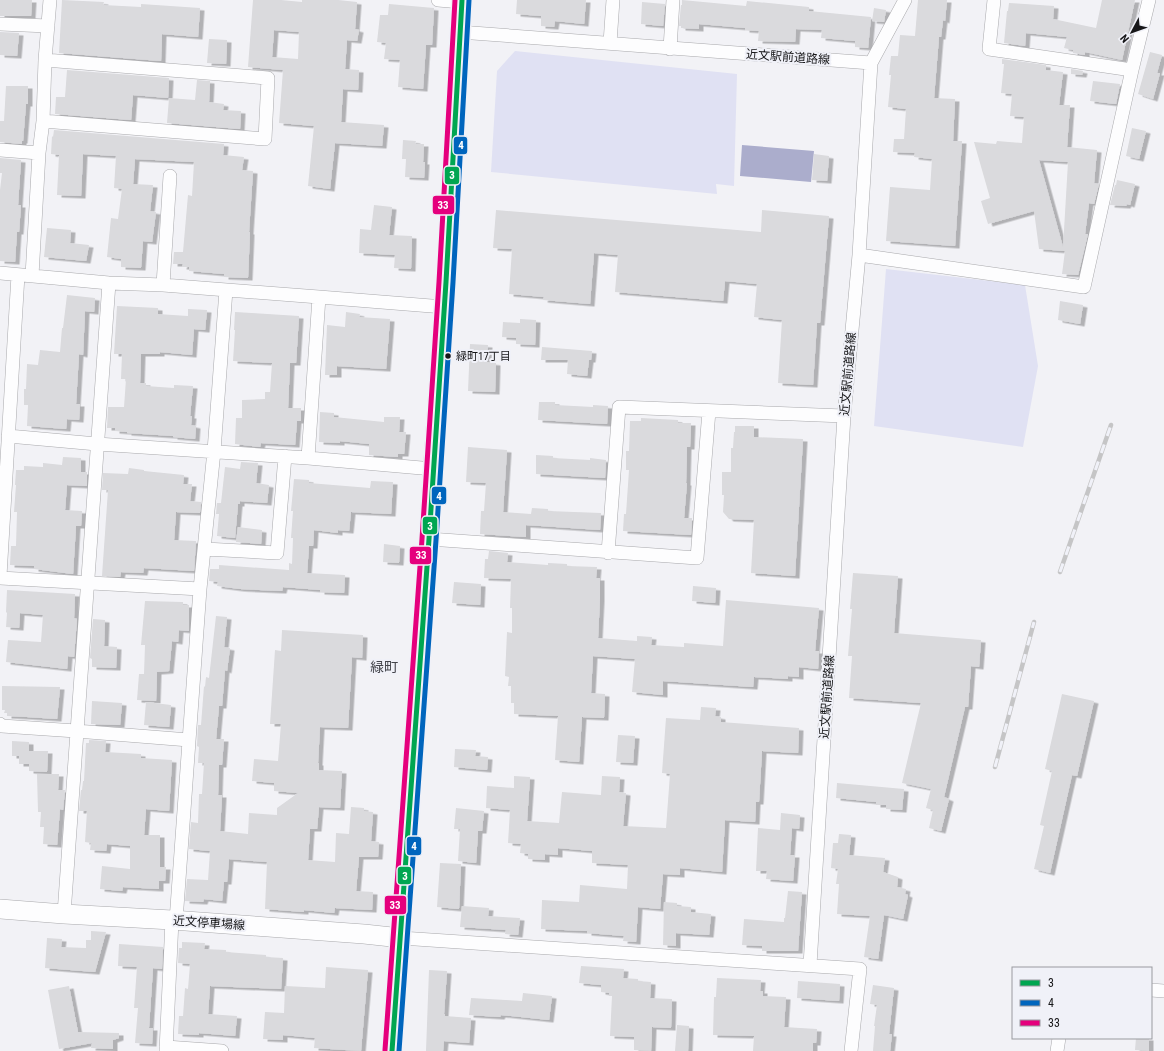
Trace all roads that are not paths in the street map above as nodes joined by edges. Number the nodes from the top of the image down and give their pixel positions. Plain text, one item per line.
1 (50, 0) edge
2 (438, 0) edge
3 (613, 0) edge
4 (673, 0) edge
5 (905, 0) edge
6 (994, 0) edge
7 (1148, 0) edge
8 (462, 1) edge
9 (0, 24) edge
10 (48, 26) junction
11 (459, 32) junction
12 (610, 43) junction
13 (670, 49) junction
14 (45, 60) junction
15 (872, 63) junction
16 (1132, 70) junction
17 (42, 121) junction
18 (0, 150) edge
19 (39, 153) junction
20 (170, 176) dead end
21 (859, 254) junction
22 (0, 273) edge
23 (18, 275) junction
24 (32, 276) junction
25 (109, 283) junction
26 (163, 285) junction
27 (226, 290) junction
28 (319, 296) junction
29 (444, 307) junction
30 (6, 381) edge
31 (709, 411) junction
32 (844, 416) junction
33 (8, 436) junction
34 (98, 444) junction
35 (214, 451) junction
36 (285, 456) junction
37 (308, 458) junction
38 (433, 469) junction
39 (3, 485) edge
40 (429, 539) junction
41 (205, 549) junction
42 (608, 552) junction
43 (0, 577) edge
44 (87, 583) junction
45 (200, 590) junction
46 (0, 724) edge
47 (76, 731) junction
48 (189, 740) junction
49 (8, 909) edge
50 (64, 914) junction
51 (174, 920) junction
52 (401, 938) junction
53 (810, 966) junction
54 (1152, 990) edge
55 (1164, 991) edge
56 (1059, 1039) edge
57 (166, 1049) edge
58 (222, 1051) edge
59 (392, 1051) edge
60 (851, 1051) edge
61 (1057, 1051) edge

1 - 10 street
2 - 8 street
3 - 12 street
4 - 13 street
5 - 15 street
6 - 16 street
7 - 16 street
8 - 11 street
9 - 10 street
10 - 14 street
11 - 12 street, 近文駅前道路線
11 - 29 street
12 - 13 street, 近文駅前道路線
13 - 15 street, 近文駅前道路線
14 - 17 street
14 - 17 street
15 - 21 street, 近文駅前道路線
16 - 21 street
17 - 19 street
18 - 19 street
19 - 24 street
20 - 26 street
21 - 32 street, 近文駅前道路線
22 - 23 street
23 - 24 street
23 - 30 street
24 - 25 street
25 - 26 street
25 - 34 street
26 - 27 street
27 - 28 street
27 - 35 street
28 - 29 street
28 - 37 street
29 - 38 street
30 - 33 street
31 - 32 street
31 - 42 street
31 - 42 street
32 - 53 street, 近文駅前道路線
33 - 34 street
33 - 39 street
34 - 35 street
34 - 44 street
35 - 36 street
35 - 41 street
36 - 37 street
36 - 41 street
37 - 38 street
38 - 40 street
39 - 43 street
40 - 42 street
40 - 52 street
41 - 45 street
43 - 44 street
44 - 45 street
44 - 47 street
45 - 48 street
46 - 47 street
47 - 48 street
47 - 50 street
48 - 51 street
49 - 50 street, 近文停車場線
50 - 51 street, 近文停車場線
51 - 52 street, 近文停車場線
51 - 57 street
52 - 53 street
52 - 59 street
53 - 60 street
54 - 55 street
56 - 61 street
57 - 58 street

